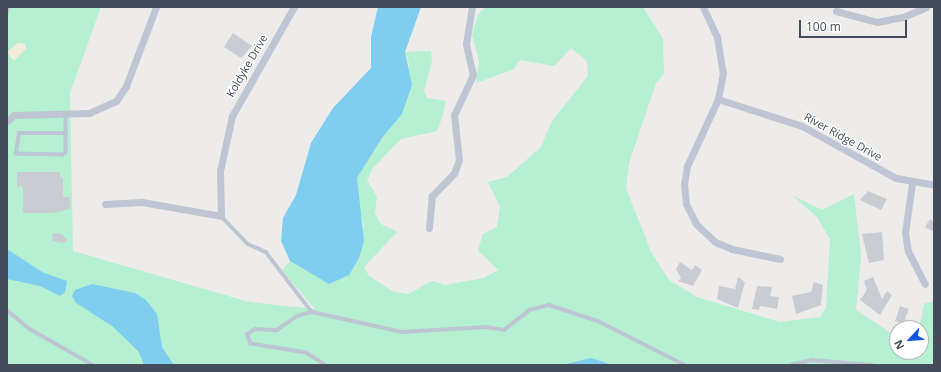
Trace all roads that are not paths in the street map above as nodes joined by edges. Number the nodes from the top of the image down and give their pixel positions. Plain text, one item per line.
1 (8, 7) edge
2 (156, 7) edge
3 (294, 7) edge
4 (472, 7) edge
5 (703, 7) edge
6 (926, 7) edge
7 (836, 11) dead end
8 (7, 12) edge
9 (718, 99) junction
10 (66, 114) junction
11 (7, 121) edge
12 (66, 133) junction
13 (912, 183) junction
14 (934, 185) edge
15 (105, 204) dead end
16 (221, 216) junction
17 (429, 228) dead end
18 (780, 259) dead end
19 (925, 284) dead end
20 (7, 310) edge
21 (312, 312) junction
22 (93, 365) edge
23 (325, 365) edge
24 (685, 365) edge
25 (790, 365) edge
26 (872, 365) edge

1 - 8 lane
2 - 10 street
3 - 16 street, Koldyke Drive
4 - 17 street
5 - 9 street
6 - 7 street
9 - 13 street, River Ridge Drive
9 - 18 street
10 - 11 street
10 - 12 lane
12 - 12 lane
13 - 14 street, River Ridge Drive
13 - 19 street
15 - 16 street
16 - 21 lane
20 - 22 lane
21 - 23 lane
21 - 24 lane
25 - 26 lane

